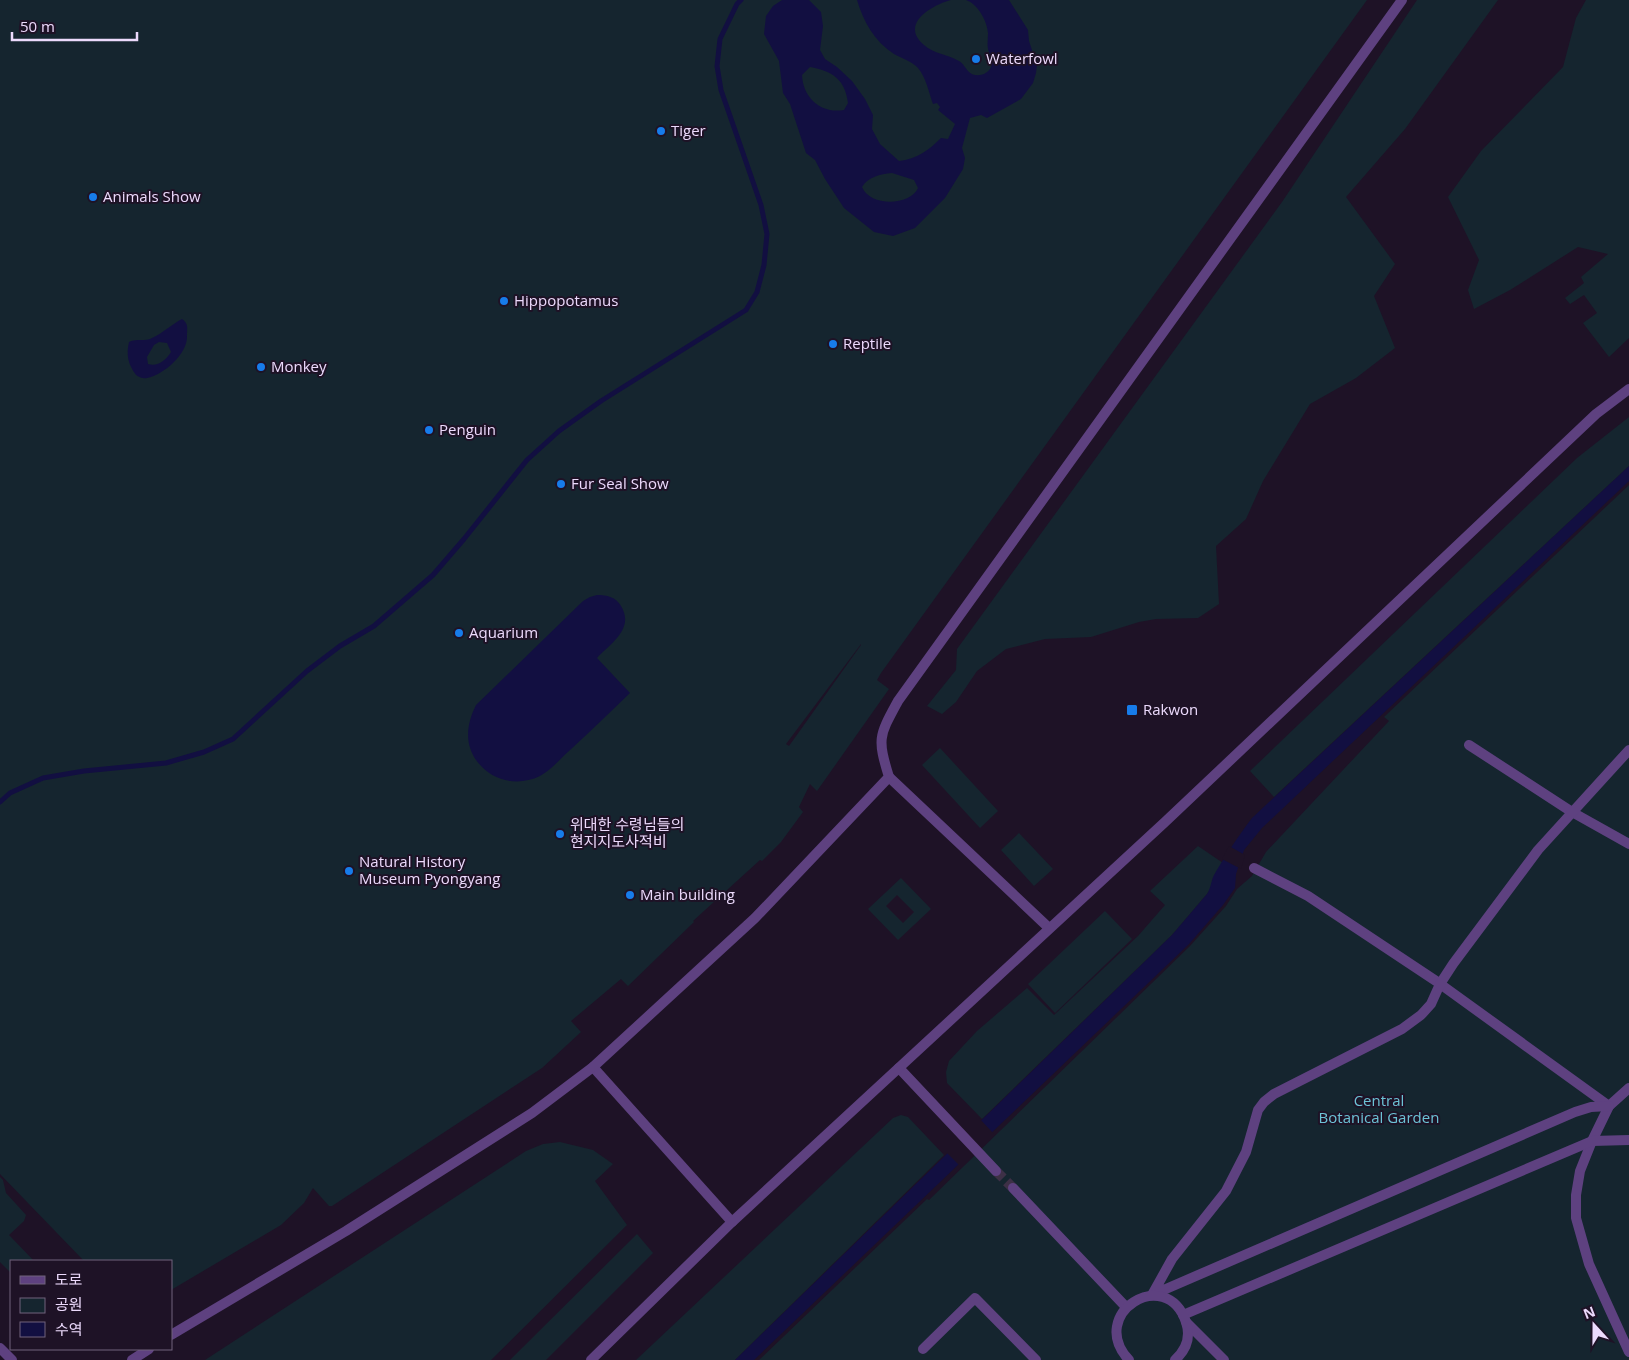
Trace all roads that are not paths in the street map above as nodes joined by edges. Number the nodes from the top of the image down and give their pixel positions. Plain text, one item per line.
1 (1402, 0) edge
2 (1629, 389) edge
3 (1469, 744) dead end
4 (1629, 750) edge
5 (889, 777) junction
6 (1572, 812) junction
7 (1629, 844) edge
8 (1254, 868) dead end
9 (1049, 928) junction
10 (1440, 984) junction
11 (593, 1067) junction
12 (899, 1068) junction
13 (1629, 1088) edge
14 (1609, 1106) junction
15 (1629, 1140) edge
16 (1592, 1141) junction
17 (996, 1171) tunnel mouth
18 (1013, 1188) tunnel mouth
19 (732, 1222) junction
20 (1152, 1295) junction
21 (1126, 1307) junction
22 (1185, 1318) junction
23 (172, 1335) edge
24 (0, 1348) edge
25 (923, 1349) dead end
26 (147, 1350) edge
27 (1629, 1352) edge
28 (12, 1360) edge
29 (132, 1360) edge
30 (591, 1360) edge
31 (1036, 1360) edge
32 (1128, 1360) edge
33 (1175, 1360) edge
34 (1224, 1360) edge

1 - 5 street
2 - 9 street
3 - 6 street
4 - 6 street
5 - 9 street
5 - 11 street
6 - 7 street
6 - 10 street
8 - 10 street
9 - 12 street
10 - 14 street
10 - 20 street
11 - 19 street
11 - 23 street
12 - 17 street
12 - 19 street
13 - 14 street
14 - 16 street
14 - 20 street
15 - 16 street
16 - 22 street
16 - 27 street
18 - 21 street
19 - 30 street
20 - 21 street
20 - 22 street
21 - 32 street
22 - 33 street
22 - 34 street
24 - 28 street
25 - 31 street
26 - 29 street

